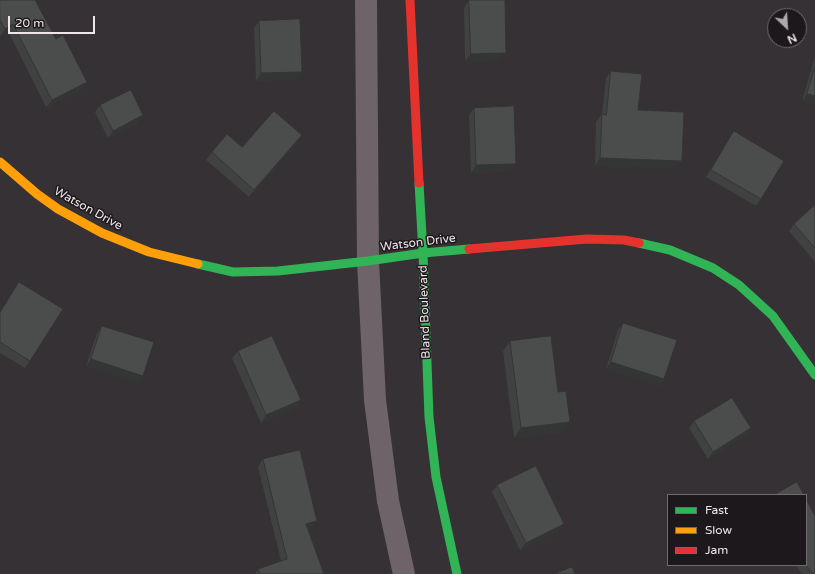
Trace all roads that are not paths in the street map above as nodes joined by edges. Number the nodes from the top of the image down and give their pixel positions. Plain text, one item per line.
1 (366, 0) edge
2 (410, 0) edge
3 (0, 162) edge
4 (423, 252) junction
5 (368, 261) junction
6 (815, 375) edge
7 (404, 574) edge
8 (457, 574) edge

1 - 5 street
2 - 4 street, Bland Boulevard
3 - 5 street, Watson Drive
4 - 5 street, Watson Drive
4 - 6 street, Watson Drive
4 - 8 street, Bland Boulevard
5 - 7 street

